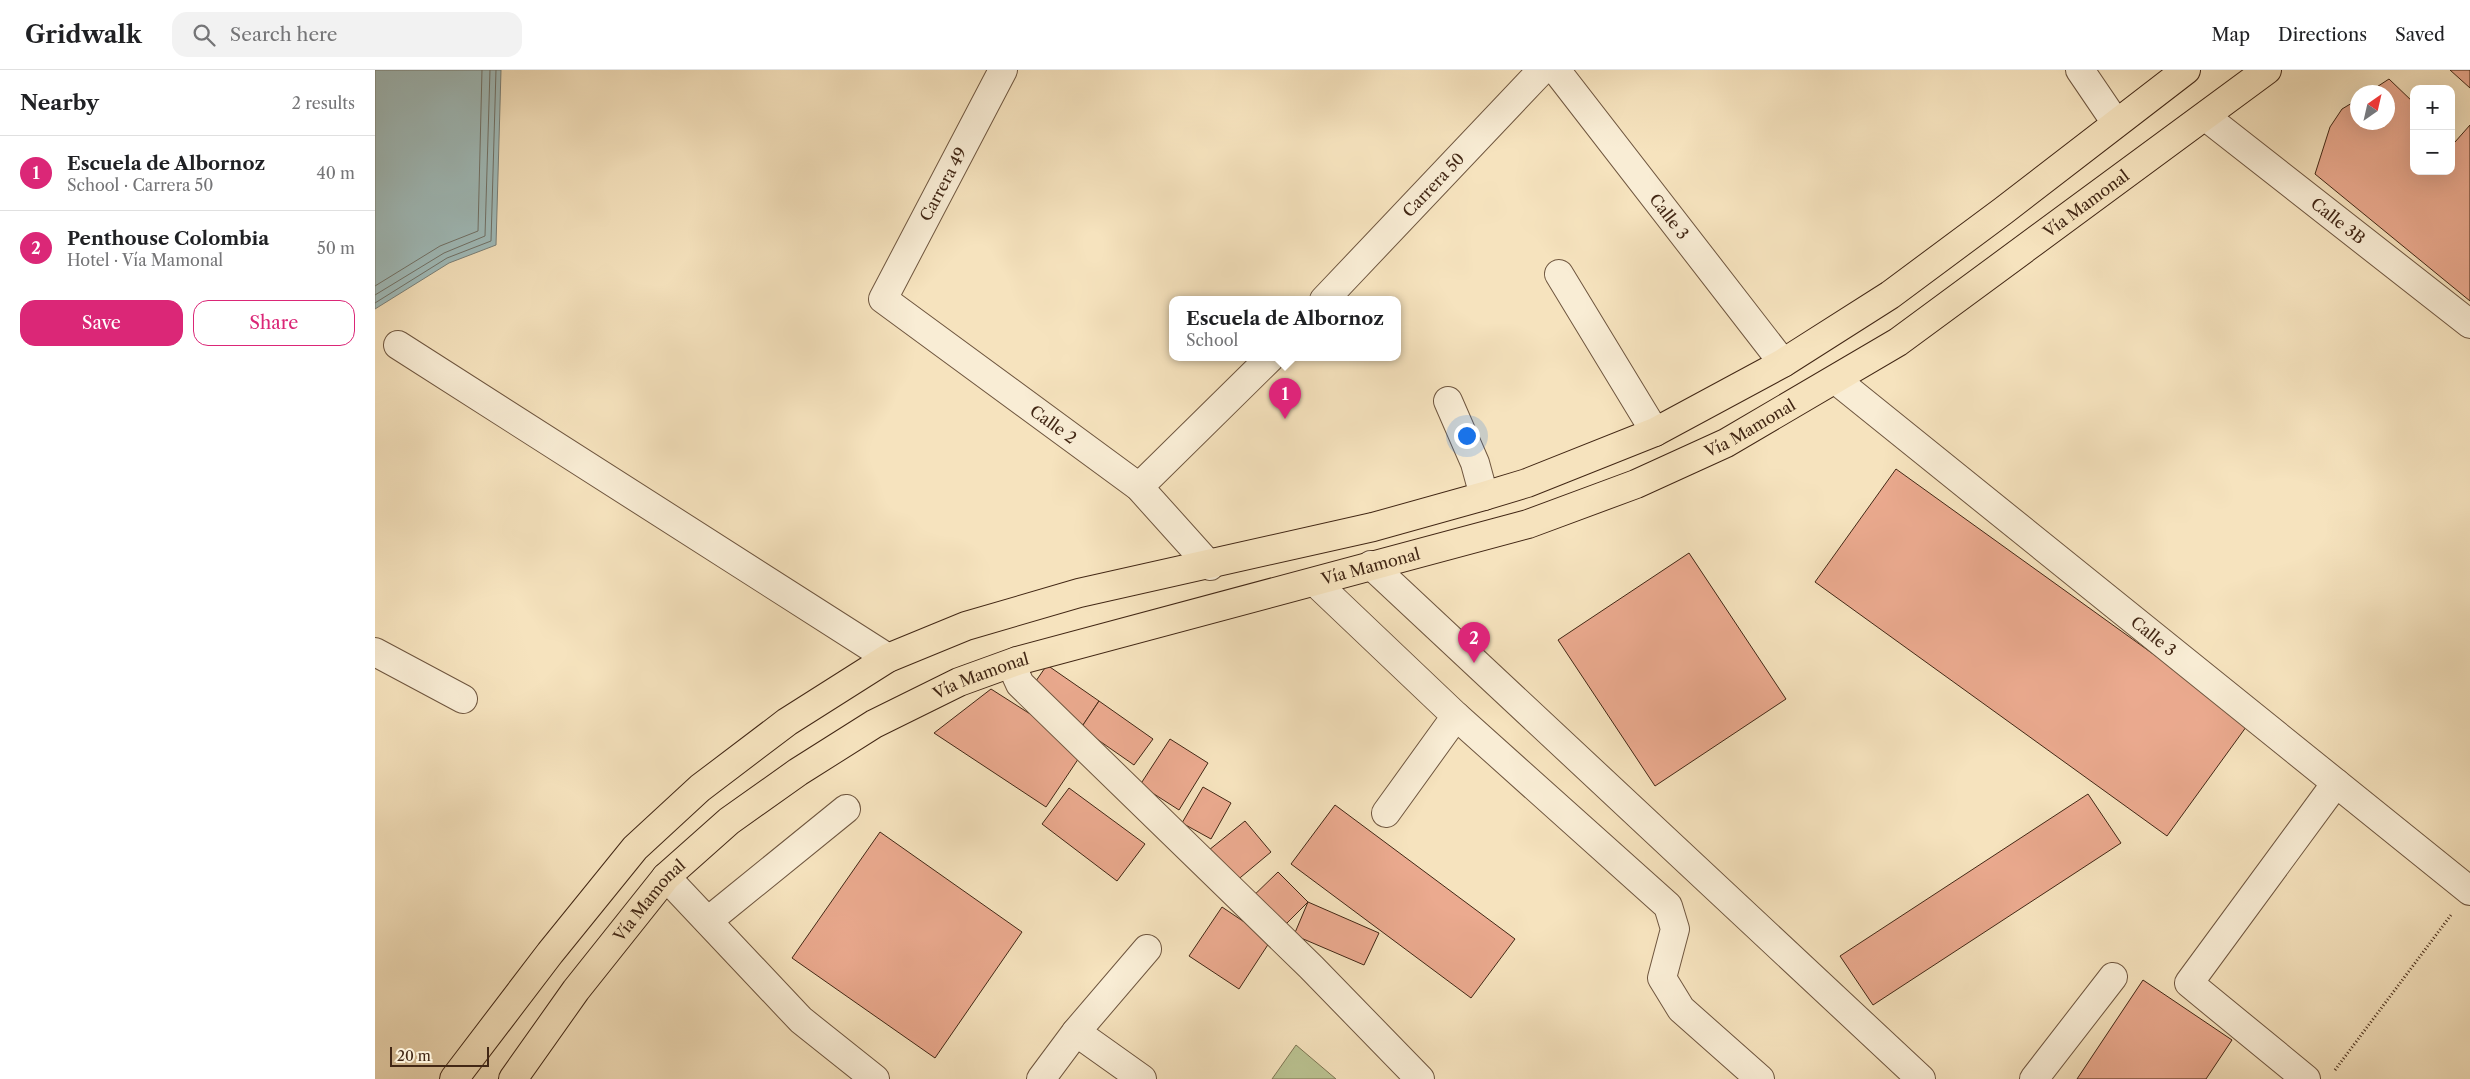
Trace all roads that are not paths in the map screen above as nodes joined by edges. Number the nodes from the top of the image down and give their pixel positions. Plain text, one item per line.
1 (1003, 70) edge
2 (1541, 70) edge
3 (1556, 70) edge
4 (2080, 70) edge
5 (2186, 70) edge
6 (2267, 70) edge
7 (2206, 117) junction
8 (2116, 123) junction
9 (1559, 274) dead end
10 (1328, 296) edge
11 (883, 299) joint
12 (2470, 324) edge
13 (398, 344) dead end
14 (1267, 361) edge
15 (1783, 363) junction
16 (1836, 380) junction
17 (1448, 401) dead end
18 (1655, 432) junction
19 (1139, 487) junction
20 (1484, 496) junction
21 (1210, 566) junction
22 (1371, 566) junction
23 (1315, 582) junction
24 (375, 652) edge
25 (888, 658) junction
26 (1017, 660) junction
27 (463, 699) dead end
28 (1456, 716) junction
29 (2337, 783) junction
30 (846, 809) dead end
31 (1386, 813) dead end
32 (667, 877) junction
33 (2470, 891) edge
34 (708, 922) junction
35 (1147, 949) dead end
36 (2113, 977) dead end
37 (1076, 1032) junction
38 (454, 1079) edge
39 (513, 1079) edge
40 (875, 1079) edge
41 (1041, 1079) edge
42 (1142, 1079) edge
43 (1421, 1079) edge
44 (1760, 1079) edge
45 (1921, 1079) edge
46 (2034, 1079) edge
47 (2306, 1079) edge

1 - 11 street, Carrera 49
2 - 10 street, Carrera 50
3 - 15 street, Calle 3
4 - 8 street
5 - 8 main road
6 - 7 main road, Vía Mamonal
7 - 12 street, Calle 3B
7 - 16 main road, Vía Mamonal
8 - 15 main road
9 - 18 street
11 - 19 street, Calle 2
13 - 25 street
14 - 19 street
15 - 18 main road
16 - 22 main road, Vía Mamonal
16 - 29 street, Calle 3
17 - 20 street
18 - 20 main road
19 - 21 street, Calle 2
20 - 21 main road
21 - 25 main road
22 - 23 main road, Vía Mamonal
22 - 45 street
23 - 26 main road, Vía Mamonal
23 - 28 street
24 - 27 street
25 - 38 main road
26 - 32 main road, Vía Mamonal
26 - 43 street
28 - 31 street
28 - 44 street
29 - 33 street, Calle 3
29 - 47 street
30 - 34 street
32 - 34 street
32 - 39 main road, Vía Mamonal
34 - 40 street
35 - 37 street
36 - 46 street
37 - 41 street
37 - 42 street

